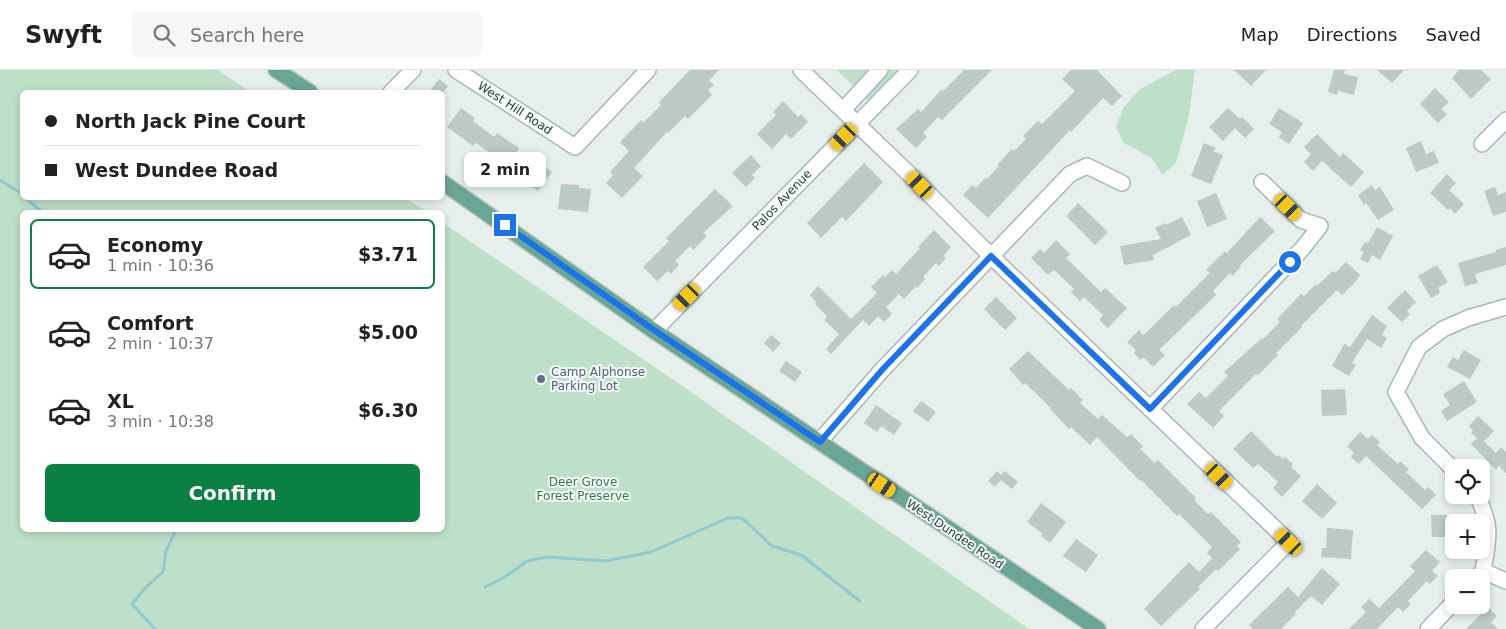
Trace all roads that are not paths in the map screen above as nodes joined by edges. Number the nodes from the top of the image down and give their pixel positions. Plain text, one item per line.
1 (276, 70) edge
2 (413, 70) edge
3 (456, 70) edge
4 (648, 70) edge
5 (801, 70) edge
6 (880, 70) edge
7 (910, 70) edge
8 (307, 90) edge
9 (393, 90) edge
10 (843, 110) junction
11 (1506, 120) edge
12 (857, 123) junction
13 (1482, 144) dead end
14 (1262, 182) dead end
15 (1122, 183) dead end
16 (445, 184) edge
17 (991, 256) junction
18 (1506, 308) edge
19 (654, 330) junction
20 (1150, 409) junction
21 (820, 442) junction
22 (1445, 461) edge
23 (1481, 504) edge
24 (1481, 569) edge
25 (1490, 577) edge
26 (1506, 581) edge
27 (1445, 611) edge
28 (1098, 629) edge
29 (1203, 629) edge
30 (1428, 629) edge

1 - 8 main road
2 - 9 street
3 - 4 street, West Hill Road
5 - 10 street
6 - 10 street
7 - 12 street, Palos Avenue
10 - 12 street
11 - 13 street
12 - 17 street
12 - 19 street, Palos Avenue
14 - 20 street
15 - 17 street
16 - 19 main road, West Dundee Road
17 - 20 street
17 - 21 street
18 - 22 street
19 - 21 main road, West Dundee Road
20 - 29 street
21 - 28 main road, West Dundee Road
23 - 24 street
25 - 26 street
27 - 30 street

